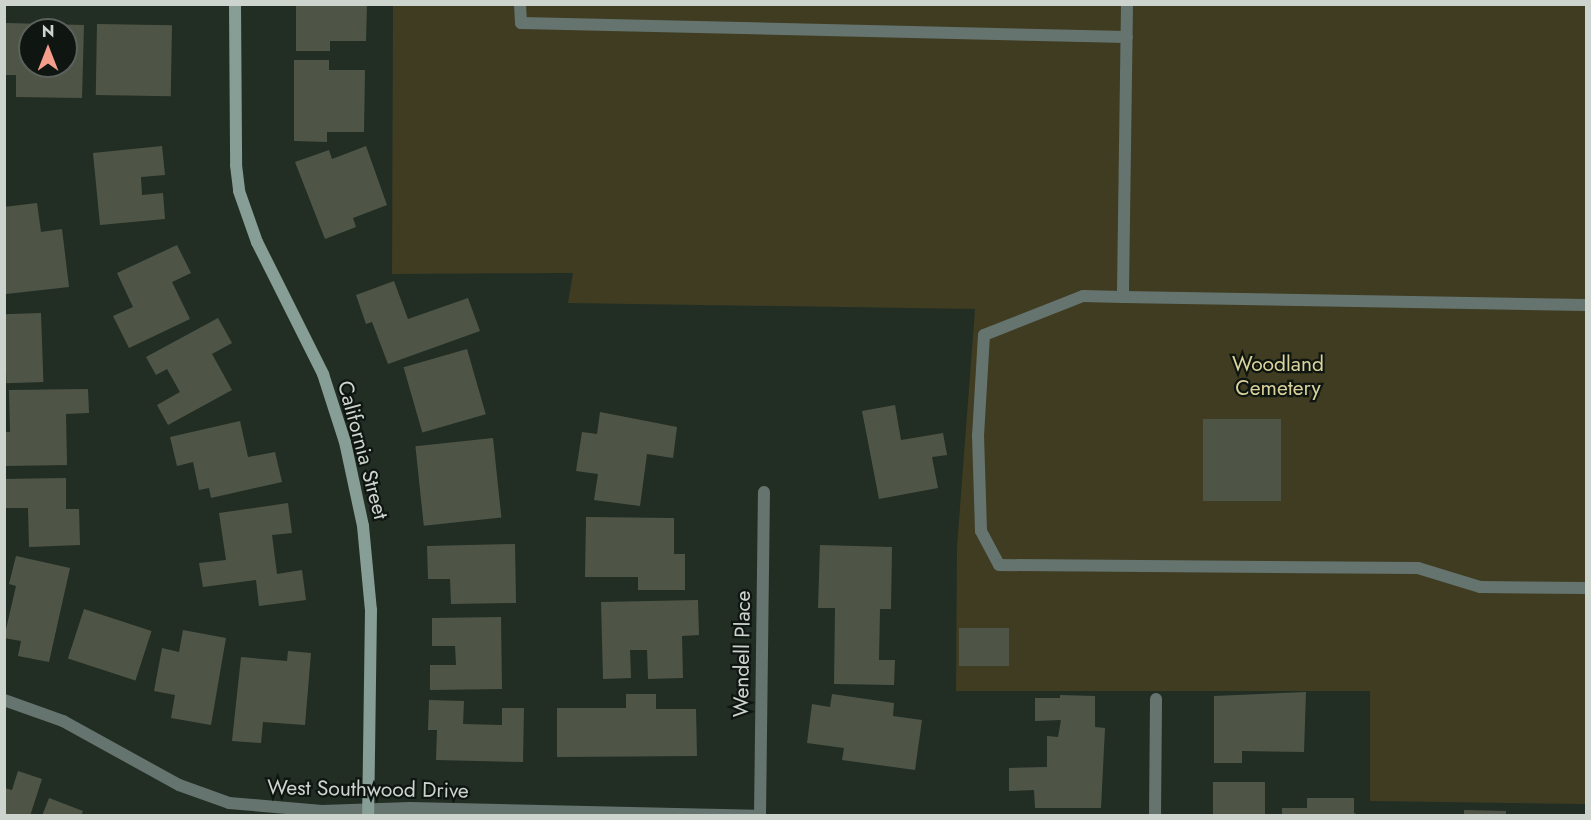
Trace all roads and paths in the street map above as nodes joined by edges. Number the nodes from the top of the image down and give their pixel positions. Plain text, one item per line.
1 (235, 4) edge
2 (520, 4) edge
3 (1127, 4) edge
4 (1127, 37) junction
5 (1123, 297) junction
6 (1587, 305) edge
7 (764, 492) dead end
8 (1587, 588) edge
9 (1156, 699) dead end
10 (4, 700) edge
11 (368, 813) edge
12 (757, 816) edge
13 (1155, 816) edge

1 - 11 street, California Street
2 - 4 street
3 - 4 street
4 - 5 street
5 - 6 street
5 - 8 street
7 - 12 street, Wendell Place
9 - 13 street
10 - 11 street, West Southwood Drive
11 - 12 street, West Southwood Drive

